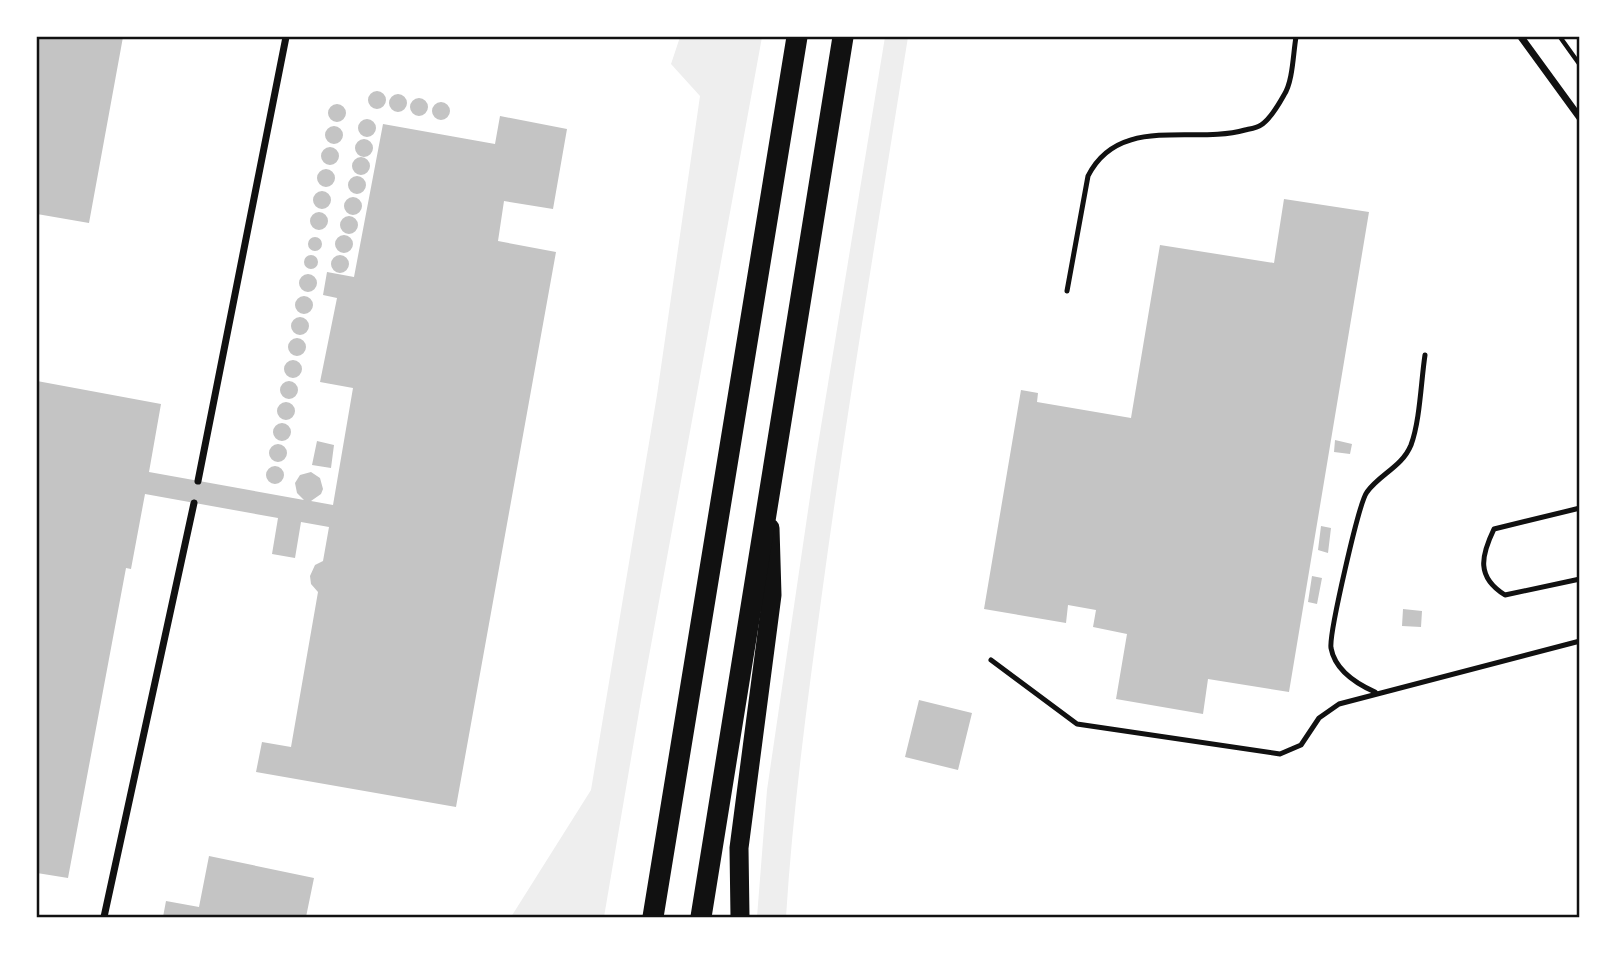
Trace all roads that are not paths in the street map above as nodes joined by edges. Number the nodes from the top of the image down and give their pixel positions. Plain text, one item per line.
1 (286, 37) edge
2 (797, 37) edge
3 (843, 37) edge
4 (1296, 37) edge
5 (1521, 37) edge
6 (1580, 118) edge
7 (1068, 291) dead end
8 (1425, 355) dead end
9 (198, 481) dead end
10 (769, 493) junction
11 (194, 503) dead end
12 (1580, 508) edge
13 (1580, 579) edge
14 (1580, 641) edge
15 (991, 660) dead end
16 (1375, 692) junction
17 (104, 917) edge
18 (653, 917) edge
19 (701, 917) edge
20 (740, 917) edge

1 - 9 street
2 - 18 highway
3 - 10 highway
4 - 7 lane
5 - 6 street
8 - 16 lane
10 - 19 highway
10 - 20 highway
11 - 17 street
12 - 13 lane
14 - 16 lane
15 - 16 lane

